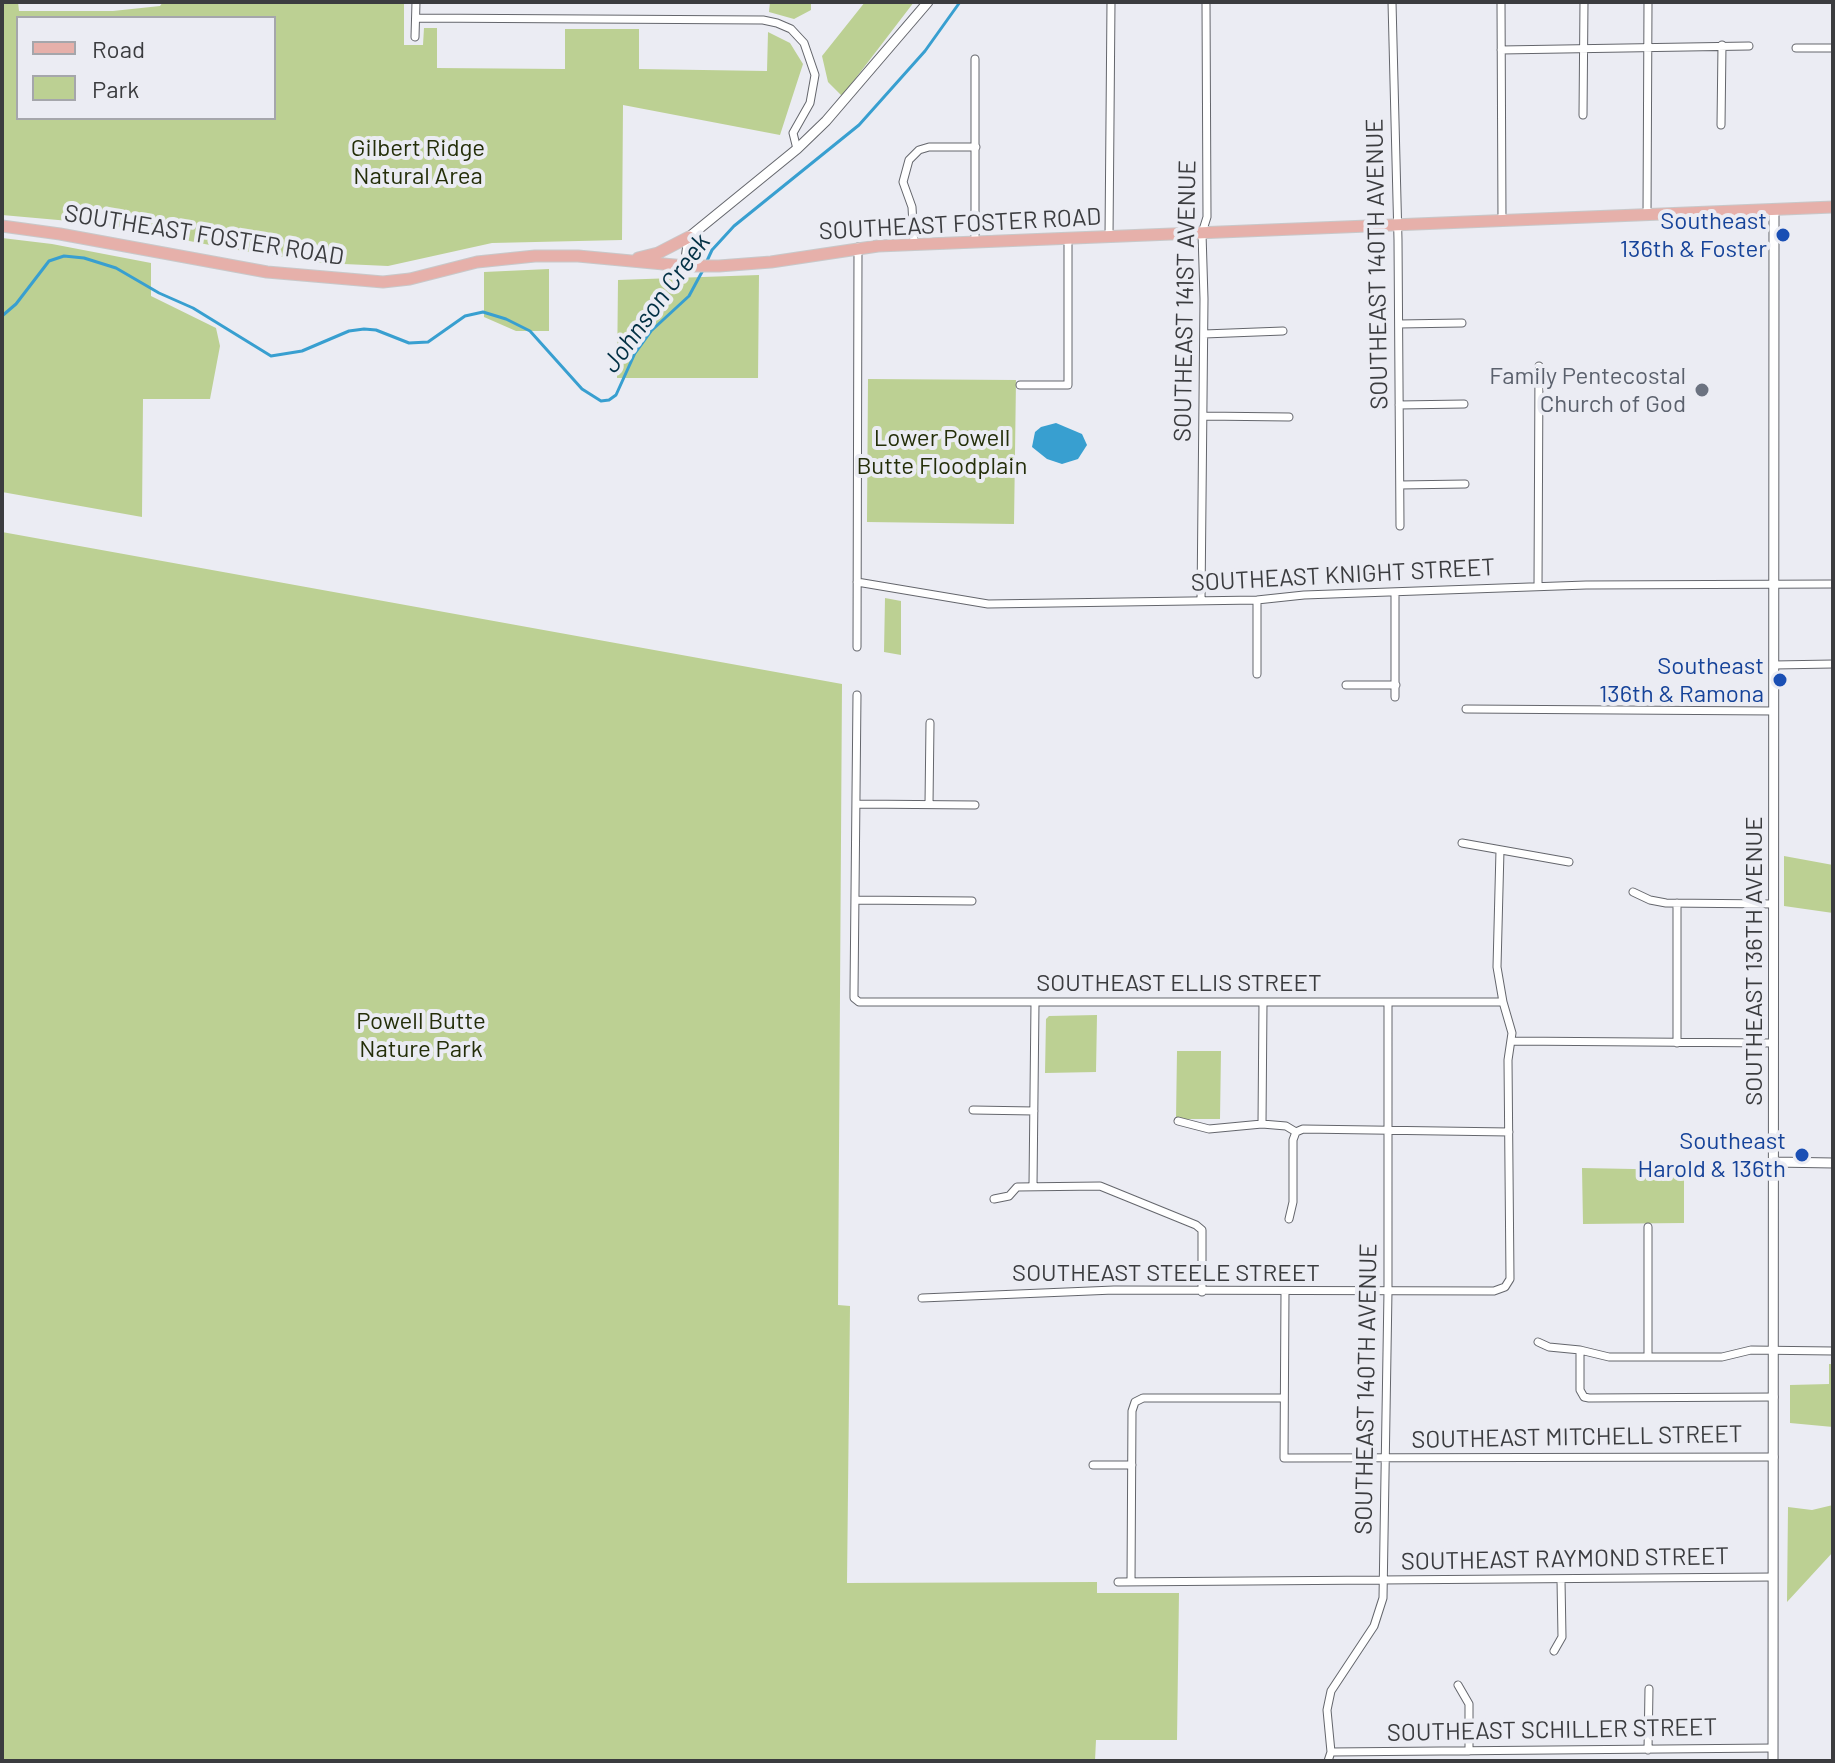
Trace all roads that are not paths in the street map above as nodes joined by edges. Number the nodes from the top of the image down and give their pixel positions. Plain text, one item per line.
1 (416, 2) edge
2 (928, 2) edge
3 (1111, 2) edge
4 (1206, 2) edge
5 (1392, 2) edge
6 (1501, 2) edge
7 (1584, 2) edge
8 (1648, 2) edge
9 (416, 18) junction
10 (415, 37) dead end
11 (1722, 45) junction
12 (1648, 46) junction
13 (1749, 46) dead end
14 (1796, 48) dead end
15 (1833, 48) edge
16 (1584, 49) junction
17 (1501, 50) junction
18 (975, 59) dead end
19 (1583, 115) dead end
20 (1721, 125) dead end
21 (976, 147) junction
22 (797, 149) junction
23 (1833, 207) edge
24 (1774, 210) junction
25 (1647, 215) junction
26 (1502, 221) junction
27 (1396, 225) junction
28 (2, 226) edge
29 (1202, 233) junction
30 (689, 237) junction
31 (1109, 237) junction
32 (1068, 239) junction
33 (975, 242) junction
34 (914, 244) junction
35 (858, 247) junction
36 (630, 261) junction
37 (688, 266) junction
38 (1462, 323) dead end
39 (1399, 324) junction
40 (1283, 331) dead end
41 (1204, 334) junction
42 (1539, 366) dead end
43 (1020, 385) dead end
44 (1464, 404) dead end
45 (1399, 405) junction
46 (1203, 416) junction
47 (1289, 417) dead end
48 (1465, 484) dead end
49 (1400, 485) junction
50 (1400, 526) dead end
51 (857, 582) junction
52 (1774, 584) junction
53 (1833, 584) edge
54 (1538, 586) junction
55 (1395, 593) junction
56 (1257, 600) junction
57 (1201, 601) junction
58 (857, 647) dead end
59 (1833, 664) edge
60 (1774, 665) junction
61 (1257, 674) dead end
62 (1346, 685) dead end
63 (1396, 685) junction
64 (857, 695) dead end
65 (1395, 697) dead end
66 (1466, 709) dead end
67 (1774, 711) junction
68 (930, 723) dead end
69 (856, 804) junction
70 (929, 804) junction
71 (975, 805) dead end
72 (1462, 843) dead end
73 (1500, 850) junction
74 (1569, 862) dead end
75 (1633, 892) dead end
76 (856, 900) junction
77 (972, 901) dead end
78 (1677, 903) junction
79 (1774, 904) junction
80 (1263, 1002) junction
81 (1388, 1002) junction
82 (1503, 1002) junction
83 (1035, 1003) junction
84 (1511, 1041) junction
85 (1677, 1043) junction
86 (1774, 1043) junction
87 (973, 1110) dead end
88 (1034, 1111) junction
89 (1178, 1121) dead end
90 (1262, 1124) junction
91 (1387, 1130) junction
92 (1296, 1132) junction
93 (1509, 1132) junction
94 (1774, 1162) junction
95 (1833, 1163) edge
96 (1033, 1185) junction
97 (994, 1199) dead end
98 (1289, 1219) dead end
99 (1648, 1227) dead end
100 (1388, 1291) junction
101 (1202, 1292) junction
102 (1285, 1292) junction
103 (922, 1298) dead end
104 (1538, 1342) dead end
105 (1580, 1350) junction
106 (1774, 1350) junction
107 (1833, 1351) edge
108 (1648, 1357) junction
109 (1774, 1397) junction
110 (1284, 1398) junction
111 (1774, 1457) junction
112 (1384, 1458) junction
113 (1093, 1465) dead end
114 (1132, 1465) junction
115 (1773, 1577) junction
116 (1561, 1580) junction
117 (1384, 1581) junction
118 (1118, 1582) dead end
119 (1131, 1582) junction
120 (1554, 1651) dead end
121 (1458, 1685) dead end
122 (1649, 1689) dead end
123 (1773, 1748) junction
124 (1648, 1750) junction
125 (1469, 1751) junction
126 (1329, 1757) edge
127 (1773, 1761) edge

1 - 9 street
2 - 22 street
3 - 31 street
4 - 29 street, SOUTHEAST 141ST AVENUE
5 - 27 street, SOUTHEAST 140TH AVENUE
6 - 17 street
7 - 16 street
8 - 12 street
9 - 10 street
9 - 22 street
11 - 12 street
11 - 13 street
11 - 20 street
12 - 16 street
12 - 25 street
14 - 15 street
16 - 17 street
16 - 19 street
17 - 26 street
18 - 21 street
21 - 33 street
21 - 34 street
22 - 30 street
23 - 24 main road, SOUTHEAST FOSTER ROAD
24 - 25 main road, SOUTHEAST FOSTER ROAD
24 - 52 street, SOUTHEAST 136TH AVENUE
25 - 26 main road, SOUTHEAST FOSTER ROAD
26 - 27 main road, SOUTHEAST FOSTER ROAD
27 - 29 main road, SOUTHEAST FOSTER ROAD
27 - 39 street, SOUTHEAST 140TH AVENUE
28 - 36 main road, SOUTHEAST FOSTER ROAD
29 - 31 main road, SOUTHEAST FOSTER ROAD
29 - 41 street, SOUTHEAST 141ST AVENUE
30 - 36 main road
30 - 37 street
31 - 32 main road, SOUTHEAST FOSTER ROAD
32 - 33 main road, SOUTHEAST FOSTER ROAD
32 - 43 street
33 - 34 main road, SOUTHEAST FOSTER ROAD
34 - 35 main road, SOUTHEAST FOSTER ROAD
35 - 37 main road, SOUTHEAST FOSTER ROAD
35 - 51 street
36 - 37 main road, SOUTHEAST FOSTER ROAD
38 - 39 street
39 - 45 street, SOUTHEAST 140TH AVENUE
40 - 41 street
41 - 46 street, SOUTHEAST 141ST AVENUE
42 - 54 street
44 - 45 street
45 - 49 street, SOUTHEAST 140TH AVENUE
46 - 47 street
46 - 57 street, SOUTHEAST 141ST AVENUE
48 - 49 street
49 - 50 street, SOUTHEAST 140TH AVENUE
51 - 57 street, SOUTHEAST KNIGHT STREET
51 - 58 street
52 - 53 street, SOUTHEAST KNIGHT STREET
52 - 54 street, SOUTHEAST KNIGHT STREET
52 - 60 street, SOUTHEAST 136TH AVENUE
54 - 55 street, SOUTHEAST KNIGHT STREET
55 - 56 street, SOUTHEAST KNIGHT STREET
55 - 63 street
56 - 57 street, SOUTHEAST KNIGHT STREET
56 - 61 street
59 - 60 street
60 - 67 street, SOUTHEAST 136TH AVENUE
62 - 63 street
63 - 65 street
64 - 69 street
66 - 67 street
67 - 79 street, SOUTHEAST 136TH AVENUE
68 - 70 street
69 - 70 street
69 - 76 street
70 - 71 street
72 - 73 street
73 - 74 street
73 - 82 street
75 - 78 street
76 - 77 street
76 - 83 street, SOUTHEAST ELLIS STREET
78 - 79 street
78 - 85 street
79 - 86 street, SOUTHEAST 136TH AVENUE
80 - 81 street, SOUTHEAST ELLIS STREET
80 - 83 street, SOUTHEAST ELLIS STREET
80 - 90 street
81 - 82 street, SOUTHEAST ELLIS STREET
81 - 91 street, SOUTHEAST 140TH AVENUE
82 - 84 street
83 - 88 street
84 - 85 street
84 - 93 street
85 - 86 street
86 - 94 street, SOUTHEAST 136TH AVENUE
87 - 88 street
88 - 96 street
89 - 90 street
90 - 92 street
91 - 92 street
91 - 93 street
91 - 100 street, SOUTHEAST 140TH AVENUE
92 - 98 street
93 - 100 street, SOUTHEAST STEELE STREET
94 - 95 street
94 - 106 street, SOUTHEAST 136TH AVENUE
96 - 97 street
96 - 101 street
99 - 108 street
100 - 102 street, SOUTHEAST STEELE STREET
100 - 112 street, SOUTHEAST 140TH AVENUE
101 - 102 street, SOUTHEAST STEELE STREET
101 - 103 street, SOUTHEAST STEELE STREET
102 - 110 street
104 - 105 street
105 - 108 street
105 - 109 street
106 - 107 street
106 - 108 street
106 - 109 street, SOUTHEAST 136TH AVENUE
109 - 111 street, SOUTHEAST 136TH AVENUE
110 - 112 street, SOUTHEAST MITCHELL STREET
110 - 114 street
111 - 112 street, SOUTHEAST MITCHELL STREET
111 - 115 street, SOUTHEAST 136TH AVENUE
112 - 117 street, SOUTHEAST 140TH AVENUE
113 - 114 street
114 - 119 street
115 - 116 street, SOUTHEAST RAYMOND STREET
115 - 123 street, SOUTHEAST 136TH AVENUE
116 - 117 street, SOUTHEAST RAYMOND STREET
116 - 120 street
117 - 119 street, SOUTHEAST RAYMOND STREET
117 - 126 street, SOUTHEAST 140TH AVENUE
118 - 119 street, SOUTHEAST RAYMOND STREET
121 - 125 street
122 - 124 street
123 - 124 street, SOUTHEAST SCHILLER STREET
123 - 127 street, SOUTHEAST 136TH AVENUE
124 - 125 street, SOUTHEAST SCHILLER STREET
125 - 126 street, SOUTHEAST SCHILLER STREET

